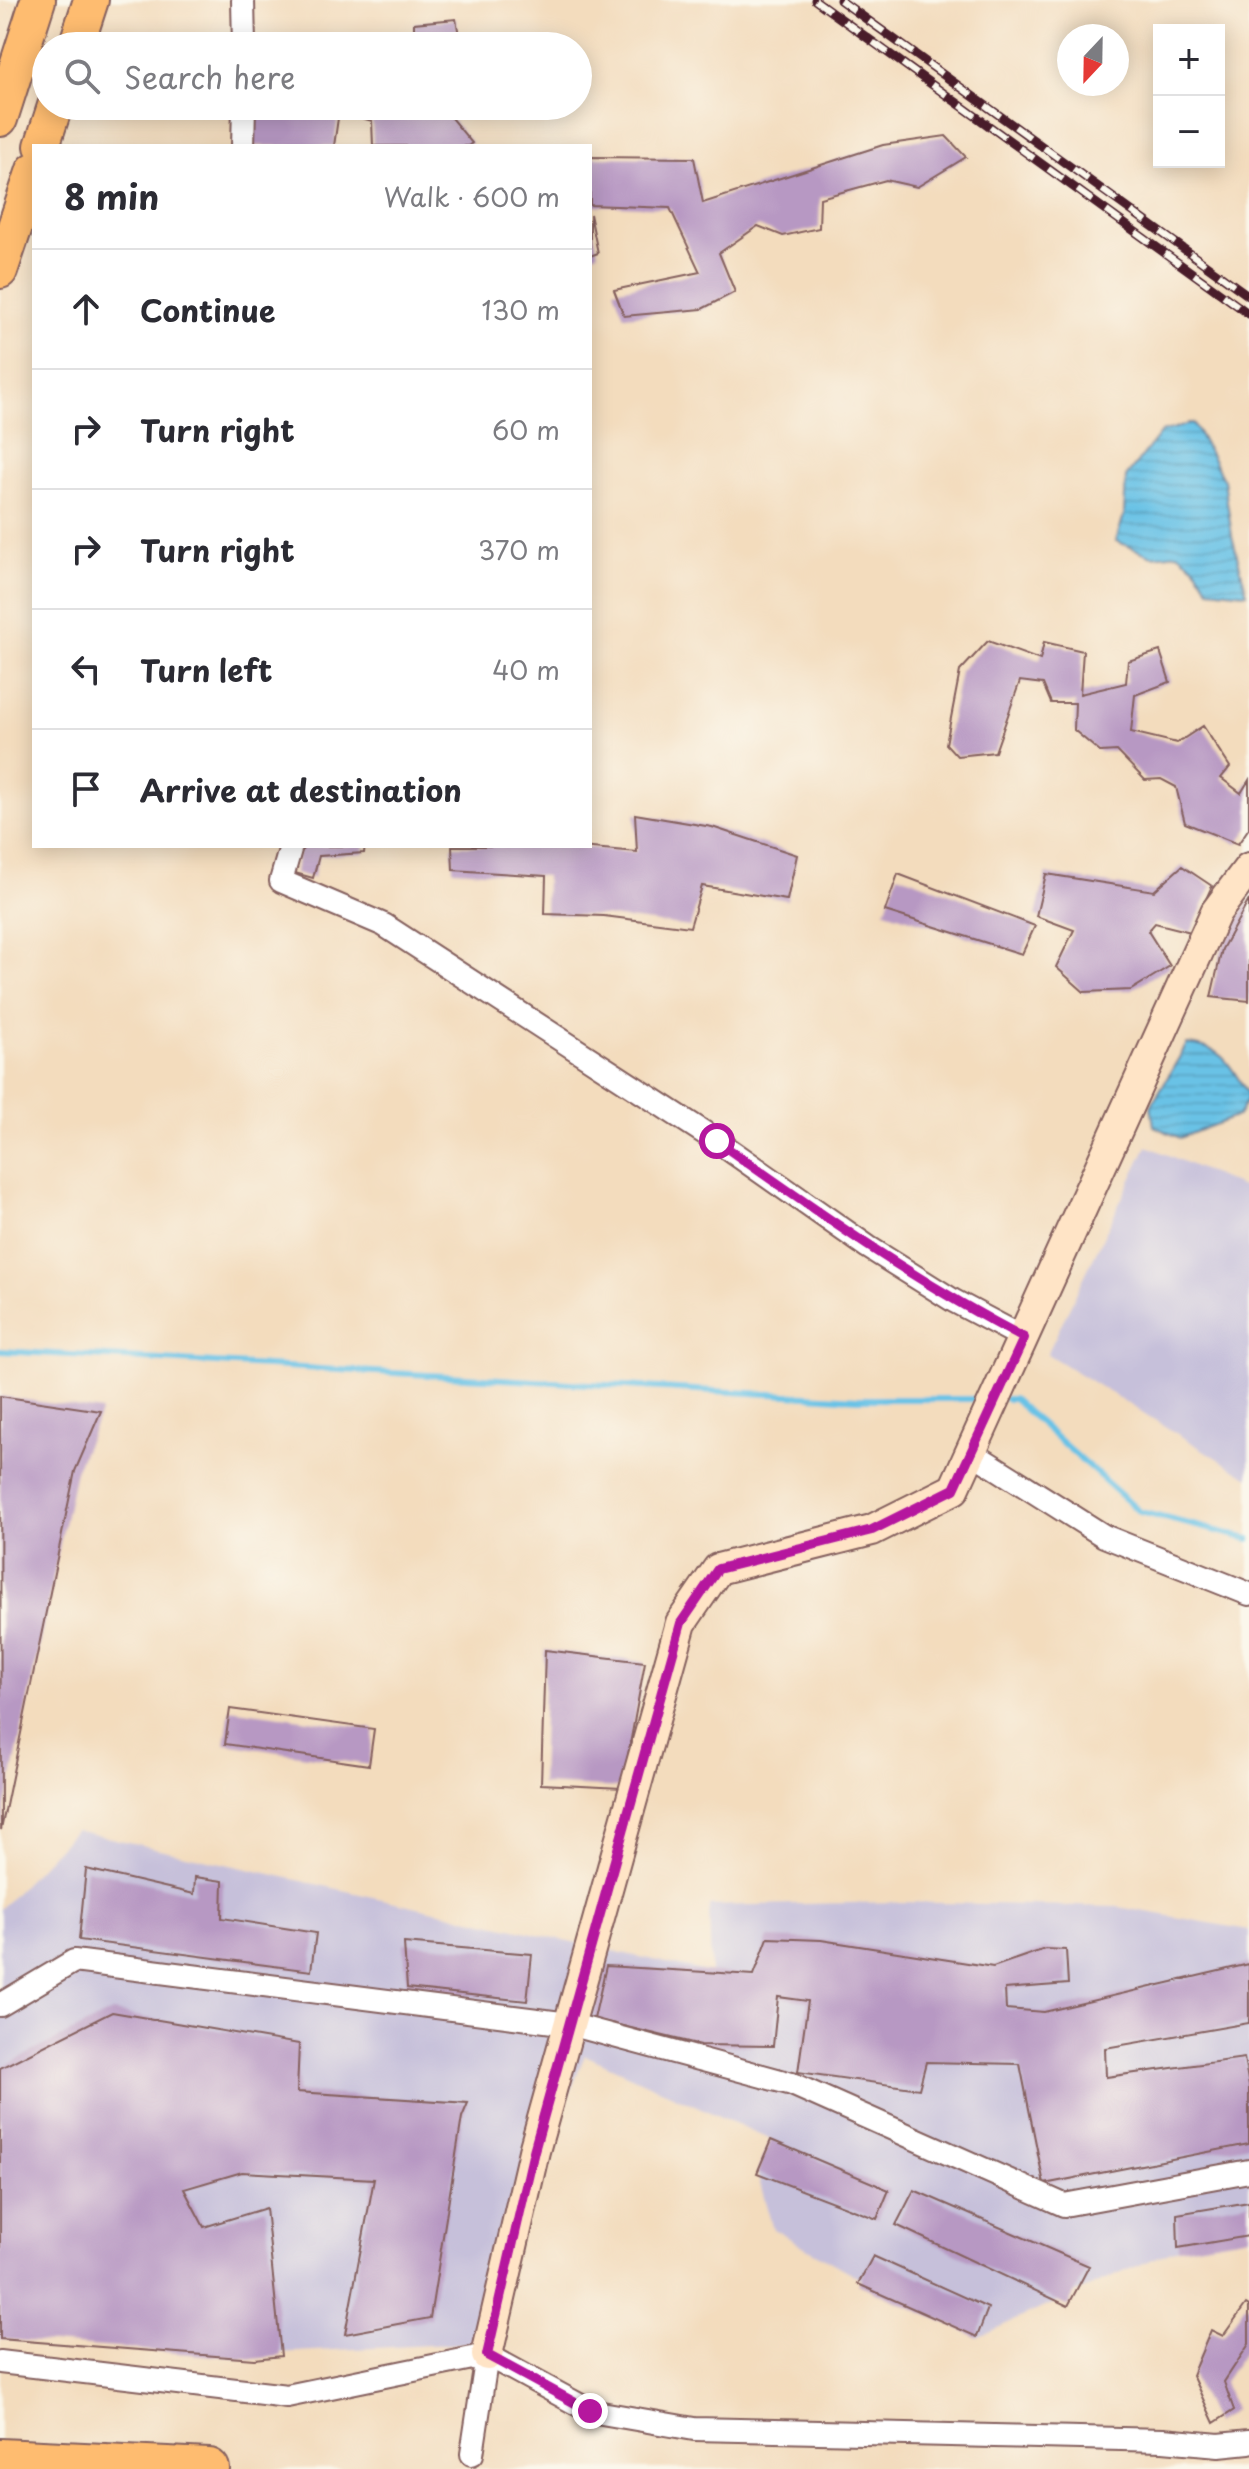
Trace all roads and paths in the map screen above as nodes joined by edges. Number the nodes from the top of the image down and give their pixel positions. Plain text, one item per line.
1 (38, 0) edge
2 (91, 0) edge
3 (243, 0) edge
4 (81, 32) edge
5 (244, 32) edge
6 (0, 119) edge
7 (50, 120) edge
8 (244, 120) edge
9 (43, 144) edge
10 (243, 144) edge
11 (32, 176) edge
12 (0, 271) edge
13 (290, 848) edge
14 (1249, 868) edge
15 (1024, 1338) junction
16 (971, 1452) junction
17 (1249, 1594) edge
18 (0, 2005) edge
19 (569, 2024) junction
20 (1249, 2171) edge
21 (487, 2355) junction
22 (0, 2362) edge
23 (1249, 2442) edge
24 (472, 2454) dead end
25 (0, 2459) edge
26 (209, 2469) edge

1 - 6 main road
2 - 4 main road
3 - 5 street
7 - 9 main road
8 - 10 street
11 - 12 main road
13 - 15 street
14 - 15 street
15 - 16 street
16 - 17 street
16 - 19 street
18 - 19 street
19 - 20 street
19 - 21 street
21 - 22 street
21 - 23 street
21 - 24 street
25 - 26 highway

